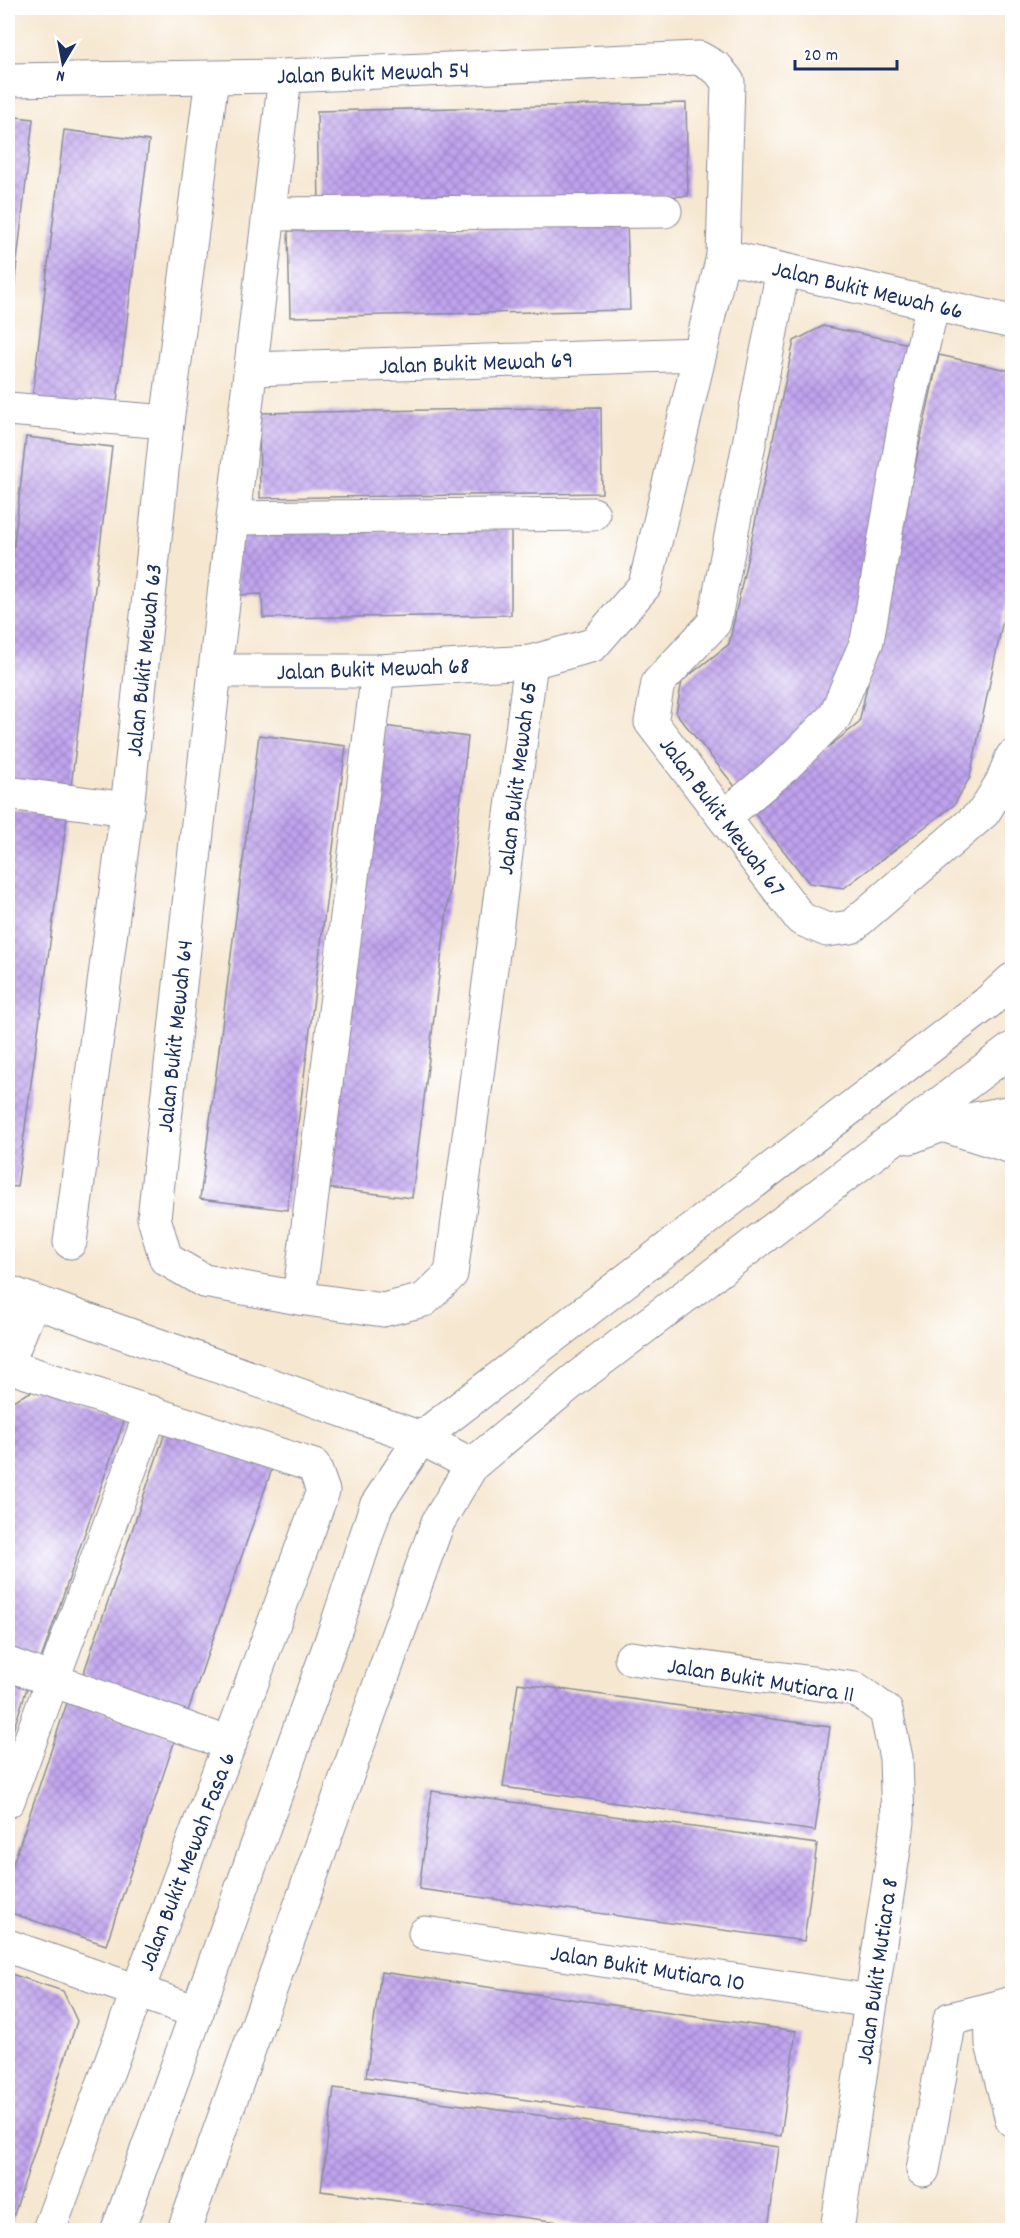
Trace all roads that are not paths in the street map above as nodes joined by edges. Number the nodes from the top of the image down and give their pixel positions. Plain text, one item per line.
1 (285, 76) junction
2 (212, 78) junction
3 (8, 80) edge
4 (728, 82) joint
5 (664, 211) dead end
6 (270, 214) junction
7 (723, 256) junction
8 (783, 270) junction
9 (933, 303) junction
10 (1012, 322) edge
11 (699, 354) junction
12 (252, 369) junction
13 (8, 409) edge
14 (167, 422) junction
15 (593, 514) dead end
16 (234, 518) junction
17 (531, 662) junction
18 (215, 671) junction
19 (378, 671) junction
20 (1012, 757) edge
21 (8, 794) edge
22 (127, 808) junction
23 (724, 817) junction
24 (1012, 980) edge
25 (1012, 1049) edge
26 (1012, 1112) edge
27 (942, 1125) junction
28 (1012, 1147) edge
29 (880, 1149) junction
30 (70, 1242) dead end
31 (20, 1296) edge
32 (299, 1298) junction
33 (8, 1364) edge
34 (150, 1413) junction
35 (421, 1438) junction
36 (472, 1465) junction
37 (631, 1658) dead end
38 (8, 1664) edge
39 (51, 1678) junction
40 (886, 1711) joint
41 (230, 1743) junction
42 (8, 1801) edge
43 (425, 1933) dead end
44 (8, 1946) edge
45 (137, 1990) junction
46 (871, 2001) junction
47 (1002, 2006) edge
48 (197, 2012) junction
49 (1012, 2120) edge
50 (923, 2170) dead end
51 (49, 2230) edge
52 (118, 2230) edge
53 (184, 2230) edge
54 (837, 2230) edge

1 - 2 street, Jalan Bukit Mewah 54
1 - 4 street, Jalan Bukit Mewah 54
1 - 6 street, Jalan Bukit Mewah 64
2 - 3 street, Jalan Bukit Mewah 54
2 - 14 street, Jalan Bukit Mewah 63
4 - 7 street, Jalan Bukit Mewah 65
5 - 6 street
6 - 12 street, Jalan Bukit Mewah 64
7 - 8 street, Jalan Bukit Mewah 66
7 - 11 street, Jalan Bukit Mewah 65
8 - 9 street, Jalan Bukit Mewah 66
8 - 23 street, Jalan Bukit Mewah 67
9 - 10 street, Jalan Bukit Mewah 66
9 - 23 street
11 - 12 street, Jalan Bukit Mewah 69
11 - 17 street, Jalan Bukit Mewah 65
12 - 16 street, Jalan Bukit Mewah 64
13 - 14 street
14 - 22 street, Jalan Bukit Mewah 63
15 - 16 street
16 - 18 street, Jalan Bukit Mewah 64
17 - 19 street, Jalan Bukit Mewah 68
17 - 32 street, Jalan Bukit Mewah 65
18 - 19 street, Jalan Bukit Mewah 68
18 - 32 street, Jalan Bukit Mewah 64
19 - 32 street
20 - 23 street, Jalan Bukit Mewah 67
21 - 22 street
22 - 30 street, Jalan Bukit Mewah 63
24 - 35 street
25 - 29 street
26 - 27 street
27 - 28 street
27 - 29 street
29 - 36 street
31 - 33 street
31 - 35 street
33 - 34 street
34 - 39 street
34 - 41 street, Jalan Bukit Mewah Fasa 6
35 - 36 street
35 - 48 street
36 - 53 street
37 - 40 street, Jalan Bukit Mutiara 11
38 - 39 street
39 - 41 street
39 - 42 street
40 - 46 street, Jalan Bukit Mutiara 8
41 - 45 street, Jalan Bukit Mewah Fasa 6
43 - 46 street, Jalan Bukit Mutiara 10
44 - 45 street
45 - 48 street
45 - 51 street, Jalan Bukit Mewah Fasa 6
46 - 54 street, Jalan Bukit Mutiara 8
47 - 49 street
47 - 50 street
48 - 52 street

